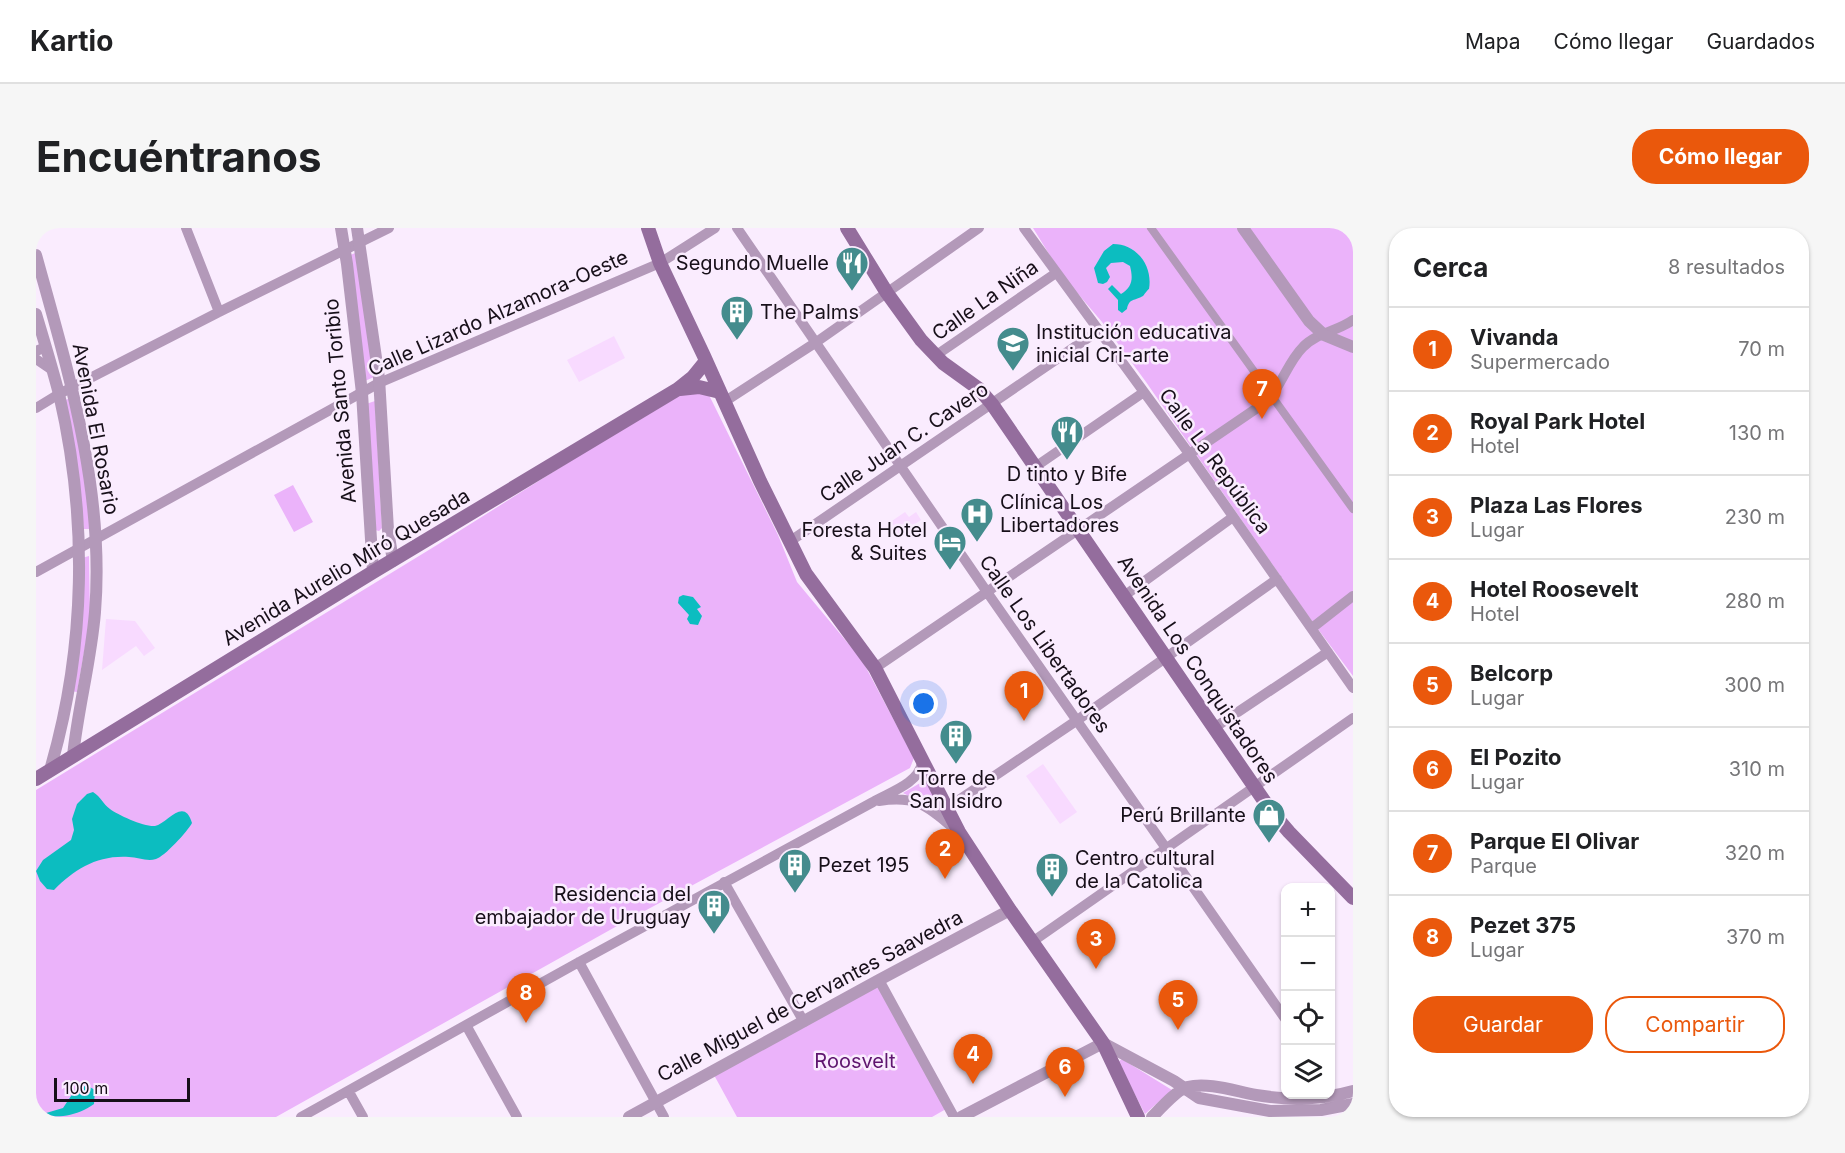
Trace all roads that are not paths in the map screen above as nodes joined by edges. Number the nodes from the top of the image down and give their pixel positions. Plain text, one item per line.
1 (186, 228) edge
2 (341, 228) edge
3 (357, 228) edge
4 (389, 228) edge
5 (648, 228) edge
6 (715, 228) edge
7 (737, 228) edge
8 (847, 228) edge
9 (980, 228) edge
10 (1024, 228) edge
11 (1151, 228) edge
12 (1244, 228) edge
13 (360, 242) junction
14 (345, 249) junction
15 (36, 255) edge
16 (660, 263) junction
17 (1056, 273) junction
18 (887, 293) junction
19 (219, 312) junction
20 (36, 314) edge
21 (1353, 320) edge
22 (1098, 331) junction
23 (1324, 335) junction
24 (815, 343) junction
25 (1353, 346) edge
26 (41, 349) edge
27 (935, 356) junction
28 (36, 359) edge
29 (706, 361) junction
30 (52, 370) junction
31 (379, 383) junction
32 (72, 387) junction
33 (678, 389) junction
34 (1144, 392) junction
35 (362, 393) junction
36 (59, 394) junction
37 (1273, 396) junction
38 (722, 397) junction
39 (992, 404) junction
40 (36, 408) edge
41 (1190, 455) junction
42 (900, 465) junction
43 (1035, 467) junction
44 (1353, 508) edge
45 (1233, 518) junction
46 (388, 530) junction
47 (1078, 530) junction
48 (370, 532) junction
49 (96, 540) junction
50 (789, 542) junction
51 (80, 548) junction
52 (393, 561) junction
53 (36, 572) edge
54 (373, 572) junction
55 (1277, 579) junction
56 (987, 592) junction
57 (1124, 596) junction
58 (1353, 596) edge
59 (1312, 628) junction
60 (1328, 652) junction
61 (1167, 658) junction
62 (875, 668) junction
63 (1353, 688) edge
64 (1353, 718) edge
65 (1076, 721) junction
66 (1214, 728) junction
67 (61, 731) junction
68 (76, 733) junction
69 (73, 756) junction
70 (922, 763) junction
71 (51, 770) junction
72 (36, 779) edge
73 (1254, 787) junction
74 (873, 802) junction
75 (947, 808) junction
76 (959, 832) junction
77 (1165, 849) junction
78 (724, 882) junction
79 (1353, 898) edge
80 (1010, 910) junction
81 (1032, 942) junction
82 (579, 962) junction
83 (879, 980) junction
84 (1281, 1013) edge
85 (804, 1022) junction
86 (466, 1025) junction
87 (1102, 1043) junction
88 (1184, 1087) junction
89 (1335, 1089) edge
90 (1353, 1090) edge
91 (349, 1092) junction
92 (1256, 1095) junction
93 (1272, 1097) junction
94 (1281, 1097) edge
95 (656, 1102) junction
96 (1353, 1104) edge
97 (1254, 1109) junction
98 (1270, 1114) edge
99 (301, 1117) edge
100 (363, 1117) edge
101 (517, 1117) edge
102 (629, 1117) edge
103 (664, 1117) edge
104 (954, 1117) edge
105 (961, 1117) edge
106 (1138, 1117) edge
107 (1152, 1117) edge

1 - 19 street
2 - 14 street, Avenida Santo Toribio
3 - 13 street, Avenida Santo Toribio
4 - 13 street
5 - 16 main road
6 - 16 street, Calle Lizardo Alzamora-Oeste
7 - 24 street, Calle Los Libertadores
8 - 18 main road, Avenida Los Conquistadores
9 - 18 street
10 - 17 street, Calle La República
11 - 37 street
12 - 23 street
13 - 14 street
13 - 31 street, Avenida Santo Toribio
14 - 19 street
14 - 35 street, Avenida Santo Toribio
15 - 32 street, Avenida El Rosario
16 - 29 main road
16 - 31 street, Calle Lizardo Alzamora-Oeste
17 - 22 street, Calle La República
17 - 27 street, Calle La Niña
18 - 24 street
18 - 27 main road, Avenida Los Conquistadores
19 - 32 street
20 - 26 street, Avenida El Rosario
21 - 23 street
22 - 34 street, Calle La República
22 - 39 street, Calle Juan C. Cavero
23 - 25 street
23 - 37 street
24 - 38 street
24 - 42 street, Calle Los Libertadores
26 - 30 street, Avenida El Rosario
27 - 39 main road, Avenida Los Conquistadores
28 - 30 street
29 - 33 main road, Avenida Aurelio Miró Quesada
29 - 38 main road
30 - 36 street, Avenida El Rosario
31 - 35 street, Calle Lizardo Alzamora-Oeste
31 - 46 street, Avenida Santo Toribio
32 - 36 street
32 - 49 street, Avenida El Rosario
33 - 38 main road
33 - 52 main road, Avenida Aurelio Miró Quesada
34 - 41 street, Calle La República
34 - 43 street
35 - 48 street, Avenida Santo Toribio
35 - 49 street, Calle Lizardo Alzamora-Oeste
36 - 40 street
36 - 51 street, Avenida El Rosario
37 - 41 street
37 - 44 street
38 - 50 main road
39 - 42 street, Calle Juan C. Cavero
39 - 43 main road, Avenida Los Conquistadores
41 - 45 street, Calle La República
41 - 47 street
42 - 50 street, Calle Juan C. Cavero
42 - 56 street, Calle Los Libertadores
43 - 47 main road, Avenida Los Conquistadores
45 - 55 street, Calle La República
45 - 57 street
46 - 48 street
46 - 52 street, Avenida Santo Toribio
47 - 56 street
47 - 57 main road, Avenida Los Conquistadores
48 - 54 street, Avenida Santo Toribio
49 - 51 street, Calle Lizardo Alzamora-Oeste
49 - 68 street, Avenida El Rosario
50 - 62 main road
51 - 53 street, Calle Lizardo Alzamora-Oeste
51 - 67 street, Avenida El Rosario
52 - 54 main road, Avenida Aurelio Miró Quesada
54 - 69 main road, Avenida Aurelio Miró Quesada
55 - 59 street, Calle La República
55 - 61 street
56 - 62 street
56 - 65 street, Calle Los Libertadores
57 - 61 main road, Avenida Los Conquistadores
58 - 59 street
59 - 60 street, Calle La República
60 - 63 street, Calle La República
60 - 66 street
61 - 65 street
61 - 66 main road, Avenida Los Conquistadores
62 - 70 main road
64 - 73 street
65 - 75 street
65 - 77 street, Calle Los Libertadores
66 - 73 main road, Avenida Los Conquistadores
67 - 68 street
67 - 71 street, Avenida El Rosario
68 - 69 street, Avenida El Rosario
69 - 71 main road, Avenida Aurelio Miró Quesada
70 - 74 street
70 - 75 main road
71 - 72 main road, Avenida Aurelio Miró Quesada
73 - 77 street
73 - 79 main road, Avenida Los Conquistadores
74 - 76 street
74 - 78 street
75 - 76 main road
76 - 80 main road
77 - 81 street
77 - 84 street, Calle Los Libertadores
78 - 82 street
78 - 85 street
80 - 81 main road
80 - 83 street, Calle Miguel de Cervantes Saavedra
81 - 87 main road
82 - 86 street
82 - 95 street
83 - 85 street, Calle Miguel de Cervantes Saavedra
83 - 104 street
85 - 95 street, Calle Miguel de Cervantes Saavedra
86 - 91 street
86 - 101 street
87 - 88 street
87 - 105 street
87 - 106 main road
88 - 92 street
88 - 97 street
88 - 107 street
89 - 90 street
91 - 99 street
91 - 100 street
92 - 93 street
92 - 97 street
93 - 94 street
93 - 98 street
95 - 102 street, Calle Miguel de Cervantes Saavedra
95 - 103 street
96 - 98 street
97 - 98 street

